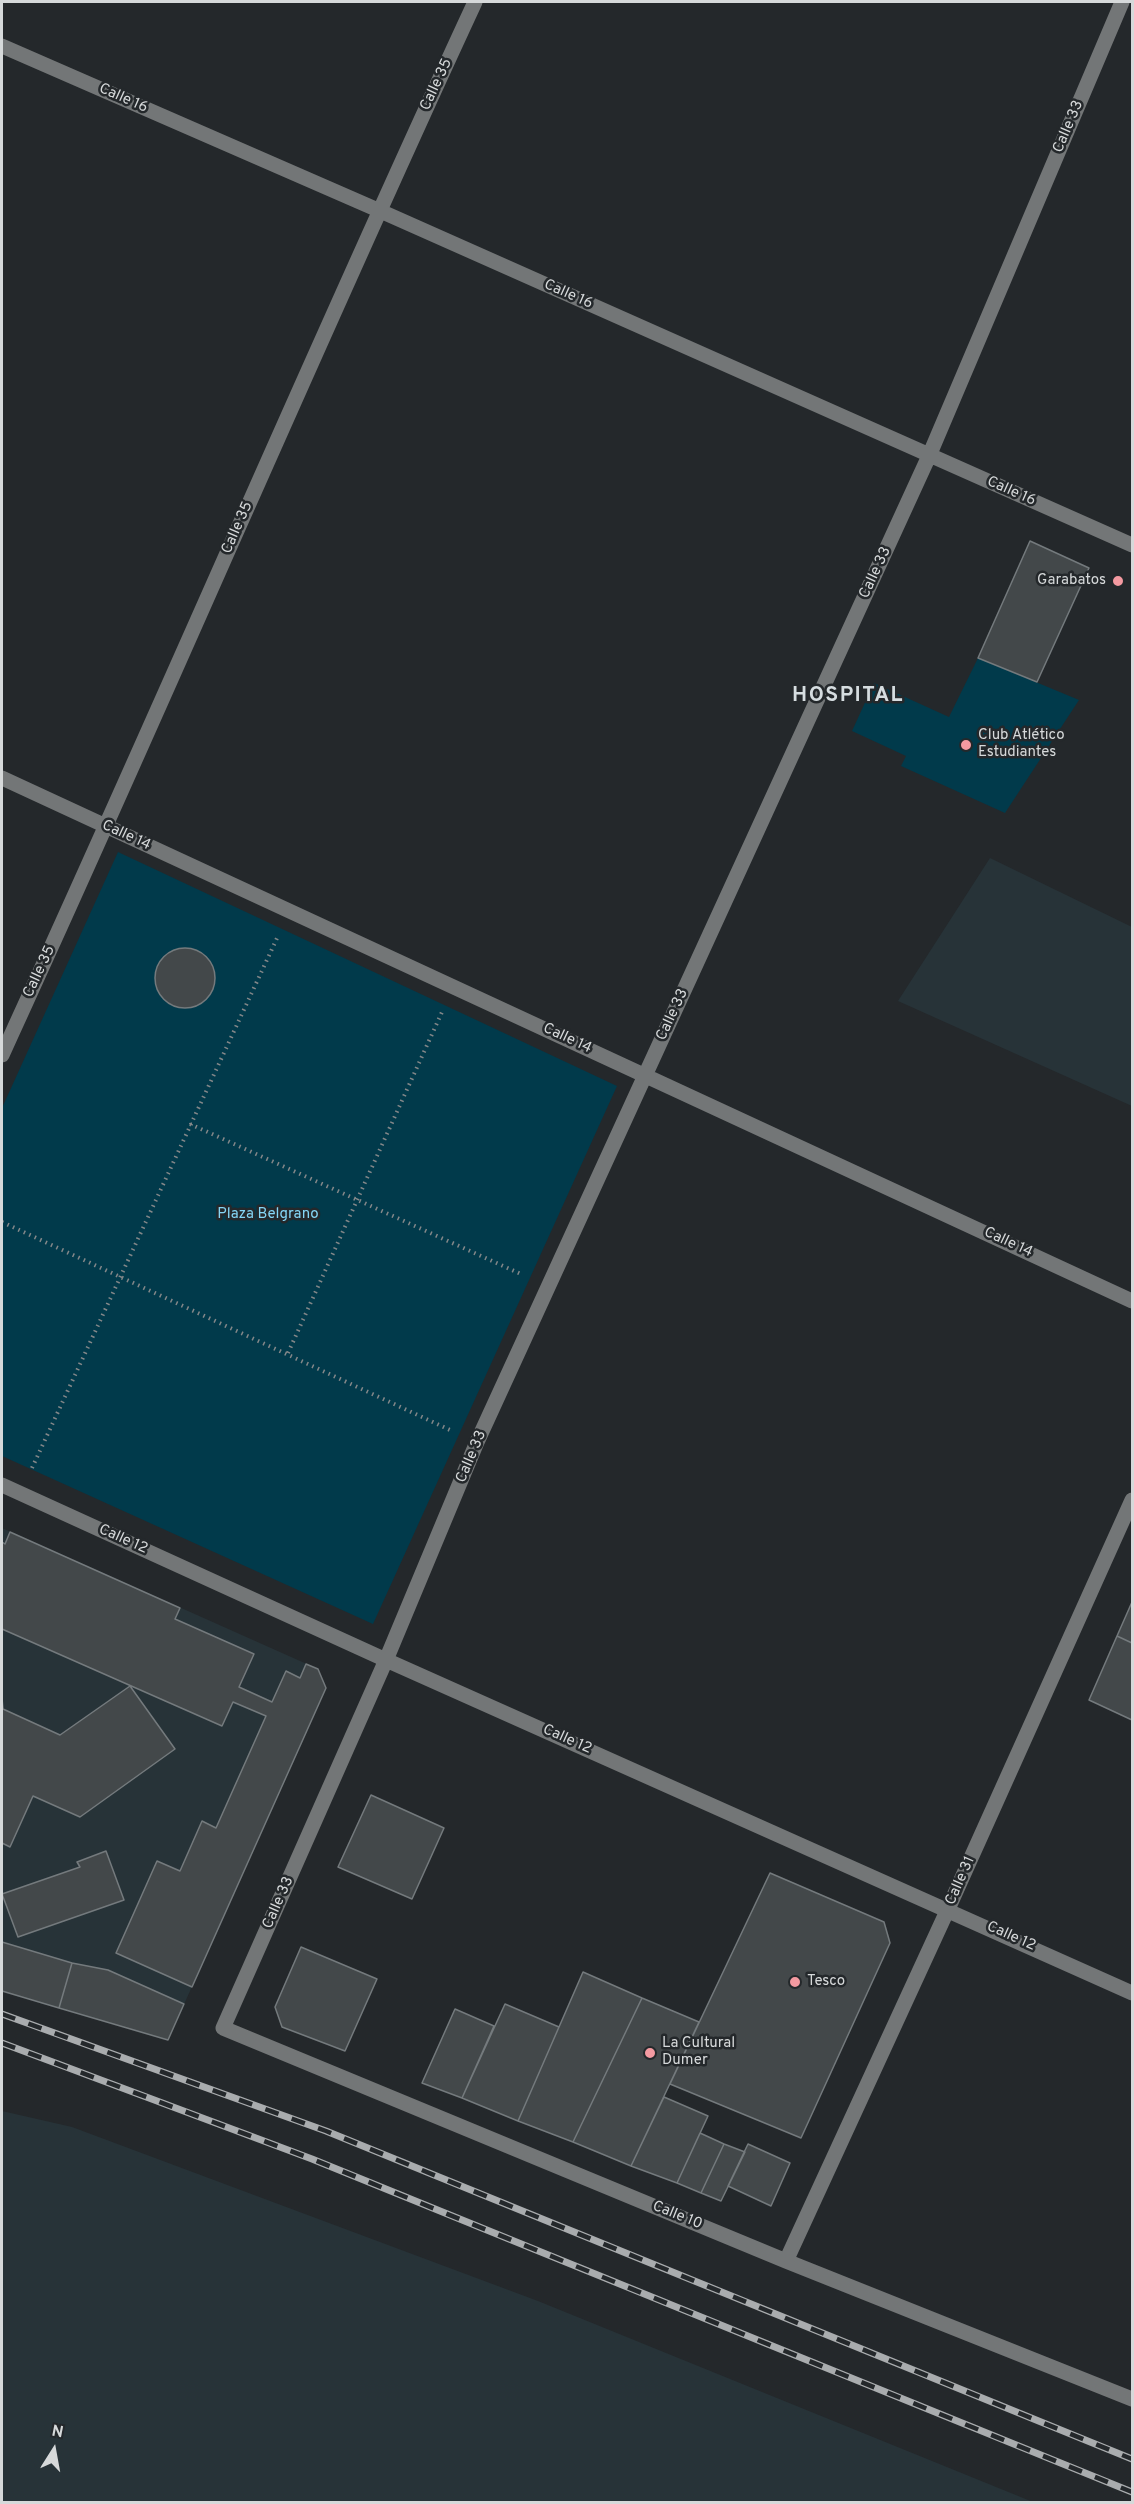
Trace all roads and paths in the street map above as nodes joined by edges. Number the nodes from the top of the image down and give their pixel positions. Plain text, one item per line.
1 (476, 2) edge
2 (1122, 2) edge
3 (2, 46) edge
4 (378, 210) junction
5 (929, 456) junction
6 (1132, 545) edge
7 (2, 778) edge
8 (107, 827) junction
9 (290, 911) junction
10 (453, 986) junction
11 (2, 1055) edge
12 (646, 1075) junction
13 (190, 1124) junction
14 (357, 1199) junction
15 (2, 1222) edge
16 (120, 1278) junction
17 (549, 1287) junction
18 (1132, 1301) edge
19 (288, 1353) junction
20 (477, 1442) junction
21 (2, 1485) edge
22 (20, 1493) junction
23 (1132, 1500) edge
24 (386, 1660) junction
25 (948, 1909) junction
26 (1132, 1993) edge
27 (223, 2028) joint
28 (786, 2261) junction
29 (1132, 2399) edge

1 - 4 street, Calle 35
2 - 5 street, Calle 33
3 - 4 street, Calle 16
4 - 5 street, Calle 16
4 - 8 street, Calle 35
5 - 6 street, Calle 16
5 - 12 street, Calle 33
7 - 8 street, Calle 14
8 - 9 street, Calle 14
8 - 11 street, Calle 35
9 - 10 street, Calle 14
9 - 13 path
10 - 12 street, Calle 14
10 - 14 path
12 - 17 street, Calle 33
12 - 18 street, Calle 14
13 - 14 path
13 - 16 path
14 - 17 path
14 - 19 path
15 - 16 path
16 - 19 path
16 - 22 path
17 - 20 street, Calle 33
19 - 20 path
20 - 24 street, Calle 33
21 - 22 street, Calle 12
22 - 24 street, Calle 12
23 - 25 street, Calle 31
24 - 25 street, Calle 12
24 - 27 street, Calle 33
25 - 26 street, Calle 12
25 - 28 street, Calle 31
27 - 28 street, Calle 10
28 - 29 street, Calle 10

